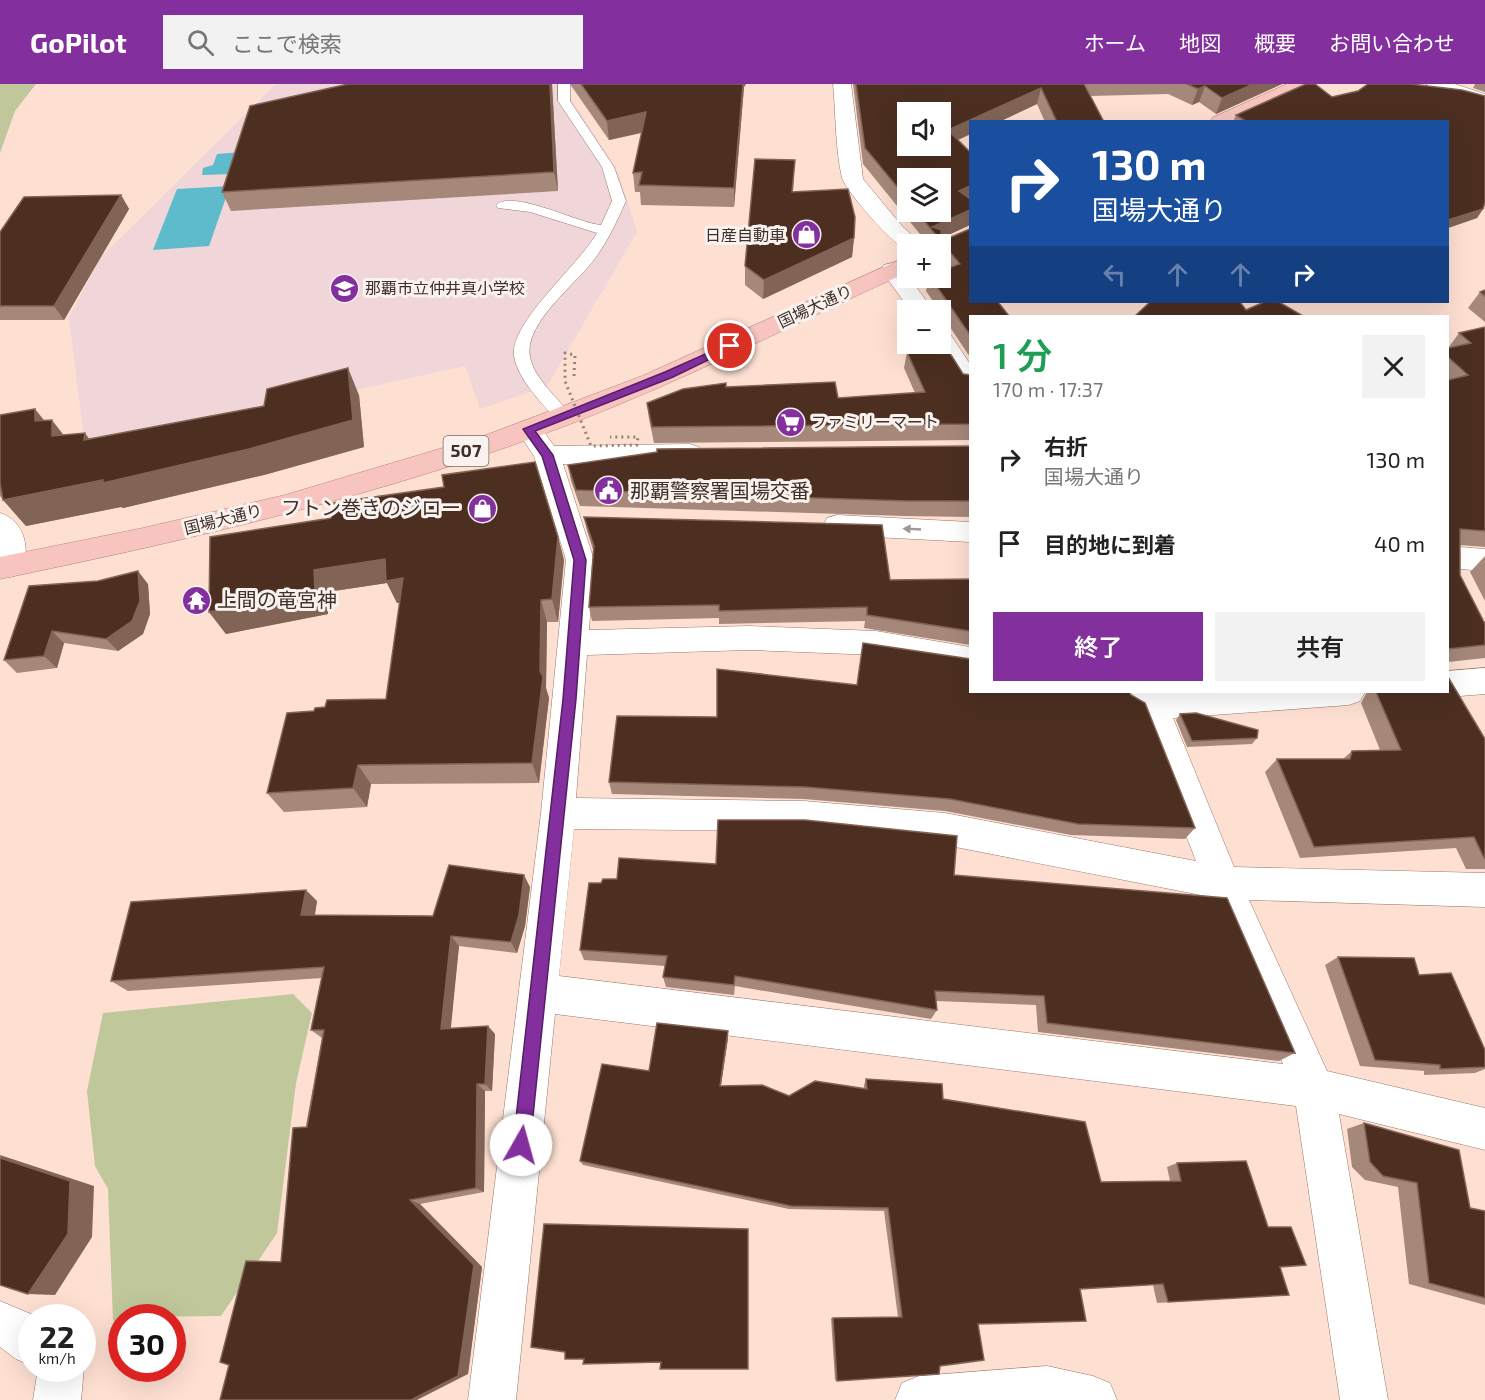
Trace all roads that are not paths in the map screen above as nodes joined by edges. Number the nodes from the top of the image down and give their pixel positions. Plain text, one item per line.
1 (564, 84) edge
2 (842, 84) edge
3 (1302, 84) edge
4 (1436, 84) edge
5 (1485, 100) edge
6 (1223, 120) edge
7 (503, 205) edge
8 (606, 231) junction
9 (898, 234) edge
10 (897, 267) edge
11 (951, 353) edge
12 (969, 381) edge
13 (563, 417) junction
14 (528, 429) junction
15 (714, 453) edge
16 (547, 455) junction
17 (0, 523) edge
18 (806, 524) edge
19 (969, 532) edge
20 (1485, 560) edge
21 (5, 567) edge
22 (1451, 568) edge
23 (574, 643) junction
24 (969, 659) edge
25 (1485, 681) edge
26 (1449, 684) edge
27 (1298, 693) edge
28 (1141, 696) edge
29 (558, 813) junction
30 (1223, 883) junction
31 (1485, 890) edge
32 (538, 993) junction
33 (1314, 1088) junction
34 (1485, 1129) edge
35 (0, 1324) edge
36 (18, 1331) edge
37 (59, 1382) edge
38 (57, 1400) edge
39 (492, 1400) edge
40 (919, 1400) edge
41 (1093, 1400) edge
42 (1364, 1400) edge

1 - 8 lane
2 - 9 street
3 - 6 highway
4 - 5 street
7 - 8 lane
8 - 13 lane
10 - 13 highway, 国場大通り / 507
11 - 12 street
13 - 14 highway, 国場大通り / 507
14 - 16 street
14 - 21 highway, 国場大通り / 507
15 - 16 street
16 - 23 street
17 - 21 street
19 -> 18 street
20 - 22 street
23 - 24 street
23 - 29 street
25 - 26 street
27 - 28 street
28 - 30 street
29 - 30 street
29 - 32 street
30 - 31 street
30 - 33 street
32 - 33 street
32 - 39 street
33 - 34 street
33 - 42 street
35 - 36 street
37 - 38 street
40 - 41 street

